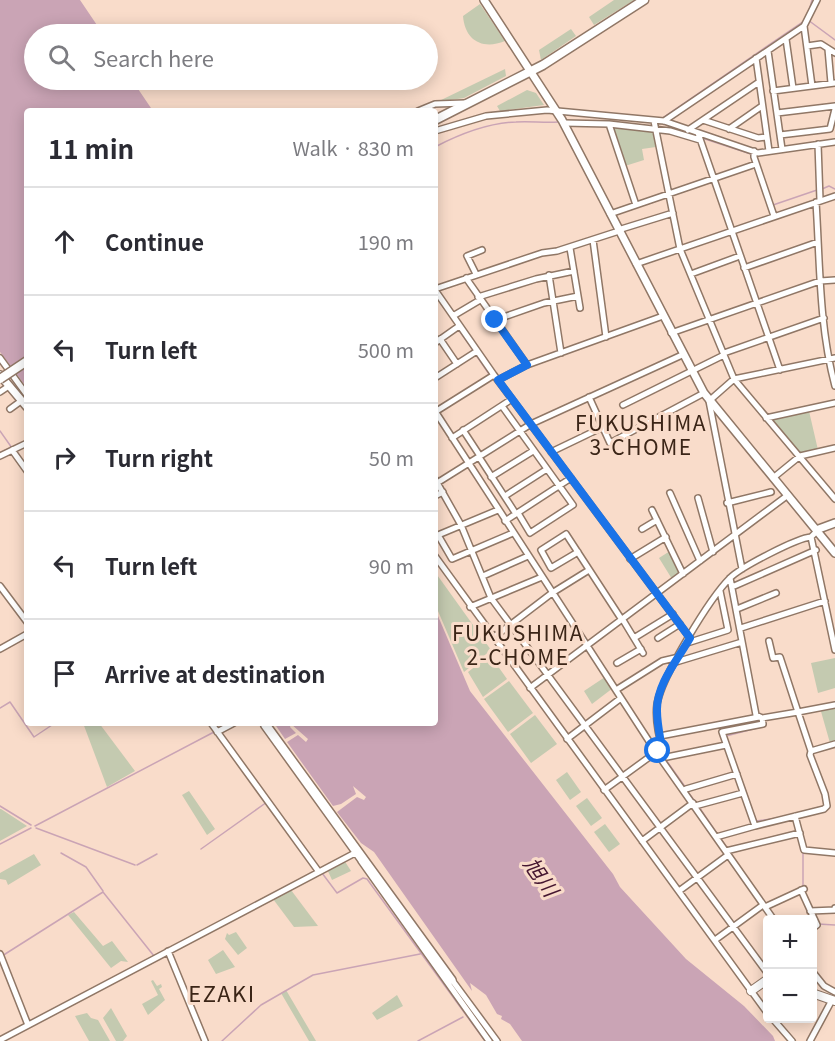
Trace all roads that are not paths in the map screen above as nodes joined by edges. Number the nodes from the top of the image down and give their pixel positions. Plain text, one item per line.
1 (484, 0) edge
2 (644, 0) edge
3 (817, 0) edge
4 (807, 22) junction
5 (786, 39) junction
6 (807, 46) junction
7 (828, 49) junction
8 (768, 51) junction
9 (835, 53) edge
10 (756, 58) junction
11 (531, 71) junction
12 (759, 82) junction
13 (833, 83) edge
14 (812, 86) junction
15 (793, 88) junction
16 (773, 91) junction
17 (469, 104) junction
18 (762, 106) junction
19 (427, 108) edge
20 (835, 108) edge
21 (556, 110) junction
22 (777, 113) junction
23 (438, 119) edge
24 (703, 120) junction
25 (563, 122) junction
26 (609, 124) junction
27 (657, 124) junction
28 (729, 129) junction
29 (438, 130) edge
30 (688, 130) junction
31 (780, 135) junction
32 (699, 136) junction
33 (767, 137) junction
34 (835, 142) edge
35 (818, 144) junction
36 (782, 149) junction
37 (769, 151) junction
38 (754, 154) junction
39 (756, 164) junction
40 (714, 178) junction
41 (669, 194) junction
42 (835, 196) edge
43 (818, 201) junction
44 (636, 205) junction
45 (673, 213) junction
46 (610, 214) junction
47 (774, 216) junction
48 (619, 231) junction
49 (732, 231) junction
50 (593, 240) junction
51 (818, 242) junction
52 (570, 248) junction
53 (680, 249) junction
54 (482, 250) dead end
55 (740, 256) junction
56 (636, 264) junction
57 (744, 268) junction
58 (573, 271) junction
59 (476, 274) junction
60 (691, 274) junction
61 (549, 275) junction
62 (467, 279) junction
63 (835, 280) edge
64 (820, 281) junction
65 (438, 289) edge
66 (438, 294) edge
67 (578, 296) junction
68 (479, 298) junction
69 (553, 300) junction
70 (756, 303) junction
71 (579, 308) dead end
72 (453, 316) junction
73 (663, 316) junction
74 (824, 318) junction
75 (495, 320) junction
76 (709, 320) junction
77 (459, 326) junction
78 (671, 333) junction
79 (768, 336) junction
80 (606, 337) junction
81 (438, 341) edge
82 (477, 351) junction
83 (561, 353) junction
84 (724, 354) junction
85 (682, 355) junction
86 (0, 358) edge
87 (835, 358) edge
88 (828, 360) junction
89 (24, 363) edge
90 (457, 364) junction
91 (527, 365) junction
92 (780, 370) junction
93 (691, 372) junction
94 (438, 374) edge
95 (0, 377) edge
96 (496, 377) junction
97 (734, 379) junction
98 (9, 386) junction
99 (835, 386) edge
100 (24, 391) edge
101 (0, 392) edge
102 (704, 393) junction
103 (589, 397) junction
104 (512, 399) junction
105 (709, 401) junction
106 (835, 403) edge
107 (24, 404) edge
108 (502, 405) junction
109 (623, 405) dead end
110 (10, 409) dead end
111 (438, 410) edge
112 (438, 414) edge
113 (766, 418) junction
114 (531, 424) junction
115 (603, 428) junction
116 (463, 430) junction
117 (519, 432) junction
118 (453, 437) junction
119 (24, 444) edge
120 (835, 448) edge
121 (13, 450) junction
122 (533, 451) junction
123 (551, 452) junction
124 (0, 456) edge
125 (800, 456) junction
126 (479, 457) junction
127 (470, 463) junction
128 (24, 466) edge
129 (547, 469) junction
130 (491, 477) junction
131 (773, 478) junction
132 (570, 479) junction
133 (438, 480) edge
134 (438, 484) edge
135 (497, 486) junction
136 (561, 487) junction
137 (443, 492) junction
138 (488, 492) junction
139 (670, 492) dead end
140 (771, 492) dead end
141 (438, 494) edge
142 (788, 495) junction
143 (505, 496) junction
144 (698, 498) dead end
145 (835, 499) edge
146 (727, 503) junction
147 (498, 510) junction
148 (652, 510) dead end
149 (517, 514) junction
150 (507, 520) junction
151 (657, 520) junction
152 (835, 523) edge
153 (461, 525) junction
154 (642, 529) dead end
155 (513, 533) junction
156 (815, 533) junction
157 (734, 536) junction
158 (666, 537) junction
159 (816, 550) junction
160 (472, 551) junction
161 (578, 552) junction
162 (713, 552) junction
163 (835, 553) edge
164 (528, 556) junction
165 (630, 559) junction
166 (438, 560) edge
167 (700, 561) junction
168 (742, 569) junction
169 (589, 570) junction
170 (683, 574) junction
171 (483, 576) junction
172 (542, 577) junction
173 (730, 578) junction
174 (0, 586) edge
175 (732, 587) junction
176 (720, 591) junction
177 (554, 593) junction
178 (776, 593) dead end
179 (656, 594) junction
180 (491, 598) junction
181 (825, 601) junction
182 (470, 608) junction
183 (737, 609) junction
184 (672, 615) junction
185 (24, 618) edge
186 (623, 620) junction
187 (679, 624) junction
188 (511, 625) junction
189 (741, 628) junction
190 (24, 636) edge
191 (493, 638) junction
192 (634, 638) junction
193 (658, 638) dead end
194 (688, 640) junction
195 (769, 641) dead end
196 (741, 642) junction
197 (588, 645) junction
198 (0, 649) edge
199 (835, 650) edge
200 (677, 660) junction
201 (617, 663) dead end
202 (548, 676) junction
203 (530, 688) junction
204 (617, 689) junction
205 (621, 698) junction
206 (835, 705) edge
207 (798, 712) junction
208 (759, 720) junction
209 (214, 726) edge
210 (228, 726) edge
211 (265, 726) edge
212 (265, 726) edge
213 (585, 726) junction
214 (219, 731) junction
215 (660, 736) junction
216 (567, 739) junction
217 (835, 744) edge
218 (726, 745) junction
219 (659, 750) junction
220 (811, 751) junction
221 (736, 774) junction
222 (622, 777) junction
223 (686, 789) dead end
224 (604, 790) junction
225 (743, 793) junction
226 (695, 804) junction
227 (793, 816) junction
228 (755, 826) junction
229 (659, 827) junction
230 (798, 833) junction
231 (718, 836) junction
232 (642, 841) junction
233 (728, 851) junction
234 (835, 853) edge
235 (354, 854) junction
236 (361, 861) junction
237 (371, 869) junction
238 (320, 871) junction
239 (696, 877) junction
240 (679, 891) junction
241 (766, 906) junction
242 (835, 908) edge
243 (811, 911) junction
244 (771, 915) edge
245 (813, 915) edge
246 (733, 928) junction
247 (715, 940) junction
248 (168, 951) junction
249 (0, 954) edge
250 (764, 969) edge
251 (817, 977) edge
252 (452, 980) joint
253 (763, 983) edge
254 (751, 991) junction
255 (817, 994) edge
256 (834, 998) edge
257 (763, 1007) edge
258 (776, 1023) edge
259 (28, 1025) junction
260 (0, 1040) edge
261 (205, 1041) edge
262 (489, 1041) edge
263 (497, 1041) edge
264 (792, 1041) edge
265 (810, 1041) edge

1 - 11 street
2 - 11 main road
3 - 4 street
4 - 5 street
4 - 6 street
5 - 8 street
5 - 15 street
6 - 7 street
6 - 14 street
7 - 9 street
7 - 13 street
8 - 10 street
8 - 16 street
10 - 12 street
10 - 27 street
11 - 17 main road
11 - 21 street
12 - 18 street
12 - 24 street
13 - 14 street
14 - 15 street
15 - 16 street
16 - 22 street
17 - 19 street
17 - 23 main road
18 - 28 street
18 - 33 street
20 - 22 street
20 - 31 street
21 - 25 street
21 - 27 street
21 - 29 street
22 - 31 street
24 - 28 street
24 - 30 street
25 - 26 street
25 - 46 street
26 - 27 street
26 - 44 street
27 - 30 street
27 - 32 street
27 - 41 street
28 - 33 street
30 - 32 street
31 - 36 street
32 - 38 street
32 - 40 street
33 - 37 street
34 - 35 street
35 - 36 street
35 - 43 street
36 - 37 street
37 - 38 street
38 - 39 street
39 - 40 street
39 - 47 street
40 - 41 street
40 - 49 street
41 - 44 street
41 - 45 street
42 - 43 street
43 - 47 street
43 - 51 street
44 - 46 street
45 - 48 street
45 - 53 street
46 - 48 street
47 - 49 street
48 - 50 street
48 - 56 street
49 - 53 street
49 - 55 street
50 - 52 street
50 - 80 street
51 - 57 street
51 - 64 street
52 - 58 street
52 - 59 street
53 - 56 street
53 - 60 street
54 - 59 street
55 - 57 street
55 - 60 street
56 - 73 street
57 - 70 street
58 - 61 street
58 - 67 street
59 - 62 street
60 - 76 street
61 - 68 street
61 - 69 street
62 - 65 street
62 - 68 street
63 - 64 street
64 - 70 street
64 - 74 street
66 - 72 street
67 - 69 street
67 - 71 street
68 - 72 street
68 - 75 street
69 - 75 street
69 - 83 street
70 - 76 street
70 - 79 street
72 - 77 street
73 - 78 street
73 - 80 street
74 - 79 street
74 - 88 street
75 - 91 street
76 - 78 street
76 - 84 street
77 - 81 street
77 - 82 street
78 - 85 street
79 - 84 street
79 - 92 street
80 - 83 street
81 - 90 street
82 - 90 street
82 - 96 street
83 - 91 street
84 - 93 street
84 - 97 street
85 - 93 street
85 - 103 street
86 - 100 street
87 - 88 street
88 - 92 street
88 - 99 street
89 - 95 main road, bridge
90 - 94 street
91 - 96 street
92 - 97 street
93 - 102 street
93 - 109 street
95 - 98 street
96 - 104 street
96 - 111 street
97 - 105 street
97 - 113 street
98 - 101 street
98 - 107 street
102 - 105 street
102 - 115 street
103 - 114 street
103 - 115 street
104 - 108 street
104 - 114 street
105 - 131 street
105 - 146 street
106 - 113 street
107 - 110 street
108 - 116 street
108 - 117 street
112 - 118 street
113 - 125 street
114 - 117 street
114 - 123 street
115 - 123 street
116 - 118 street
116 - 126 street
117 - 122 street
117 - 126 street
118 - 127 street
119 - 121 street
120 - 125 street
121 - 124 street
121 - 128 street
122 - 129 street
122 - 130 street
123 - 132 street
125 - 131 street
125 - 145 street
126 - 127 street
126 - 130 street
127 - 133 street
127 - 138 street
129 - 136 street
129 - 143 street
130 - 135 street
131 - 142 street
132 - 136 street
132 - 165 street
134 - 137 street
135 - 138 street
135 - 143 street
136 - 149 street
136 - 149 street
137 - 141 street
137 - 153 street
138 - 147 street
139 - 167 street
140 - 146 street
142 - 156 street
142 - 157 street
143 - 149 street
144 - 162 street
146 - 157 street
147 - 150 street
147 - 153 street
148 - 151 street
149 - 150 street
150 - 155 street
151 - 154 street
151 - 158 street
152 - 156 street
153 - 160 street
153 - 160 street
155 - 160 street
155 - 164 street
156 - 159 street
156 - 163 street
156 - 168 street
157 - 162 street
157 - 168 street
158 - 165 street
158 - 170 street
159 - 175 street
159 - 181 street
160 - 171 street
161 - 161 street
161 - 169 street
162 - 167 street
164 - 171 street
164 - 172 street
165 - 179 street
166 - 182 street
167 - 170 street
168 - 173 street
169 - 177 street
169 - 186 street
170 - 179 street
171 - 180 street
172 - 177 street
172 - 180 street
173 - 175 street
173 - 176 street
174 - 185 street
175 - 183 street
176 - 194 street
176 - 194 street
177 - 188 street
177 - 197 street
178 - 183 street
179 - 184 street
179 - 186 street
180 - 182 street
180 - 188 street
181 - 189 street
181 - 199 street
182 - 191 street
183 - 189 street
184 - 187 street
184 - 192 street
186 - 192 street
186 - 197 street
187 - 193 street
187 - 194 street
188 - 191 street
188 - 202 street
189 - 196 street
190 - 198 street
191 - 203 street
192 - 201 street
194 - 200 street
195 - 207 street
196 - 200 street
196 - 208 street
197 - 202 street
197 - 204 street
200 - 204 street
200 - 215 street
202 - 203 street
202 - 213 street
203 - 216 street
204 - 205 street
205 - 213 street
205 - 219 street
206 - 207 street
207 - 208 street
207 - 220 street
208 - 215 street
208 - 218 street
209 - 214 street
210 - 214 street
211 - 235 street
212 - 237 street
213 - 216 street
213 - 222 street
214 - 238 street
215 - 219 street
216 - 224 street
217 - 220 street
218 - 219 street
218 - 221 street
219 - 222 street
219 - 226 street
220 - 227 street
221 - 223 street
221 - 225 street
222 - 224 street
222 - 229 street
224 - 232 street
225 - 226 street
225 - 228 street
226 - 229 street
226 - 231 street
227 - 228 street
227 - 230 street
228 - 231 street
229 - 232 street
229 - 239 street
230 - 233 street
230 - 234 street
231 - 233 street
232 - 240 street
233 - 239 street
233 - 241 street
235 - 236 street
235 - 238 street
236 - 237 street
236 - 262 street
237 - 252 street
238 - 248 street
239 - 240 street
239 - 246 street
240 - 247 street
241 - 243 street
241 - 244 street
241 - 246 street
242 - 243 street
243 - 245 street
246 - 247 street
246 - 250 street
247 - 254 street
248 - 259 street
248 - 261 street
249 - 259 street
251 - 256 street
252 - 263 street
253 - 254 main road
254 - 257 street
255 - 256 main road
256 - 265 street
258 - 264 street
259 - 260 street

